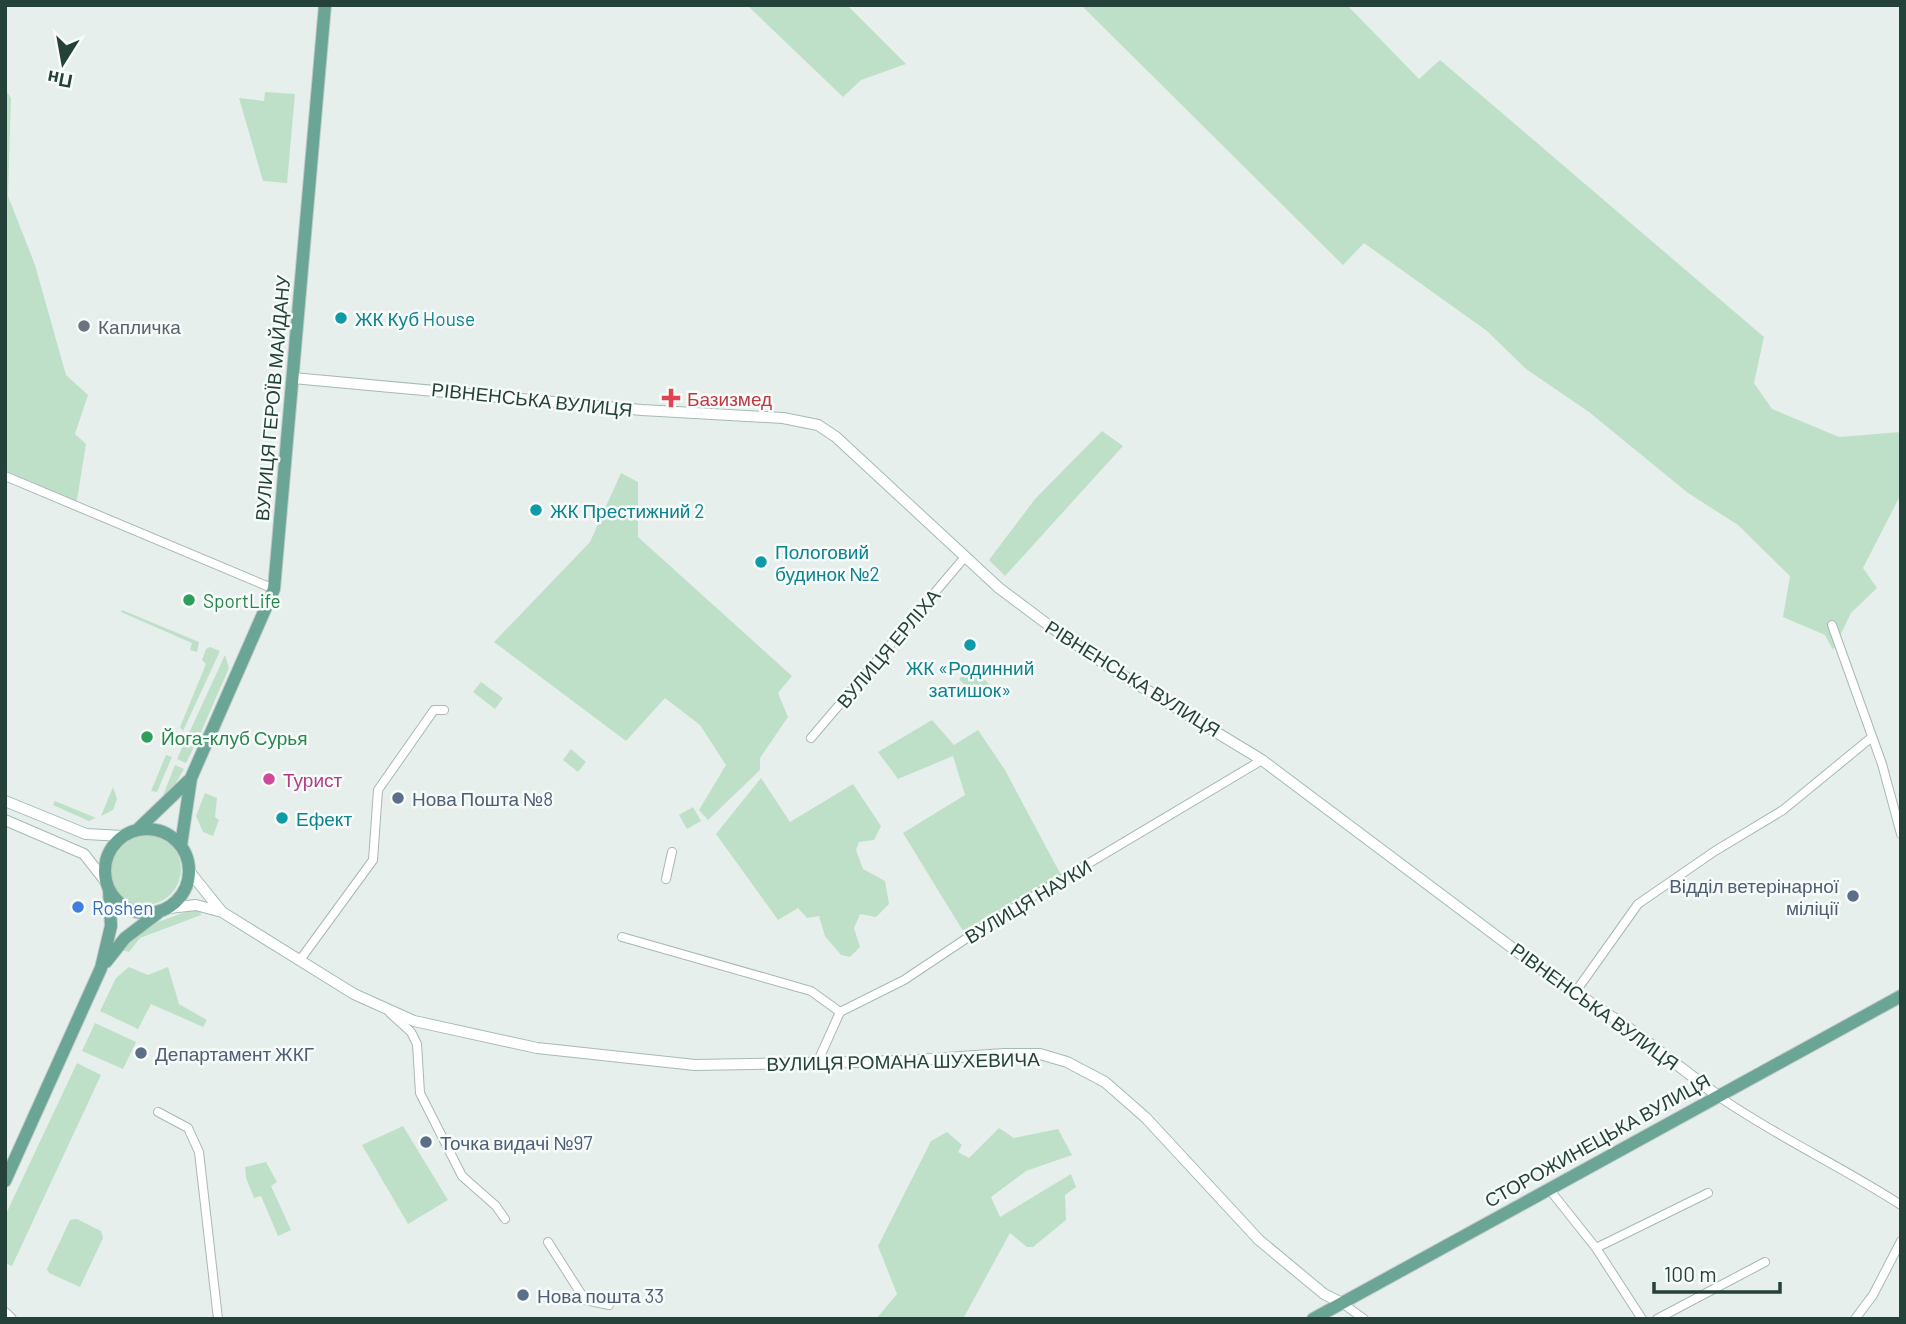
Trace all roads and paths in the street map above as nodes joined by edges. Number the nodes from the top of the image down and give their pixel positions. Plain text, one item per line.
1 (325, 5) edge
2 (293, 377) junction
3 (5, 476) edge
4 (965, 557) junction
5 (274, 589) junction
6 (1832, 625) dead end
7 (444, 710) dead end
8 (1872, 737) junction
9 (811, 738) dead end
10 (1262, 760) junction
11 (191, 778) junction
12 (5, 801) edge
13 (5, 820) edge
14 (137, 830) junction
15 (1901, 834) edge
16 (123, 836) junction
17 (181, 845) junction
18 (673, 852) dead end
19 (189, 870) junction
20 (666, 879) dead end
21 (108, 886) junction
22 (164, 910) junction
23 (222, 912) junction
24 (622, 937) dead end
25 (300, 960) junction
26 (101, 968) junction
27 (1574, 994) junction
28 (1901, 996) edge
29 (841, 1012) junction
30 (390, 1013) junction
31 (818, 1062) junction
32 (1718, 1096) junction
33 (159, 1112) dead end
34 (5, 1181) edge
35 (1549, 1189) junction
36 (1708, 1193) dead end
37 (1901, 1205) edge
38 (505, 1219) dead end
39 (1901, 1241) edge
40 (548, 1242) dead end
41 (1596, 1248) junction
42 (1765, 1262) dead end
43 (1342, 1303) junction
44 (609, 1305) dead end
45 (5, 1313) edge
46 (11, 1319) edge
47 (218, 1319) edge
48 (1313, 1319) edge
49 (1364, 1319) edge
50 (1642, 1319) edge
51 (1657, 1319) edge
52 (1855, 1319) edge

1 - 2 main road, ВУЛИЦЯ ГЕРОЇВ МАЙДАНУ
2 - 4 street, РІВНЕНСЬКА ВУЛИЦЯ
2 - 5 main road, ВУЛИЦЯ ГЕРОЇВ МАЙДАНУ
3 - 5 street
4 - 9 street, ВУЛИЦЯ ЕРЛІХА
4 - 10 street, РІВНЕНСЬКА ВУЛИЦЯ
5 - 11 main road, ВУЛИЦЯ ГЕРОЇВ МАЙДАНУ
6 - 8 street
7 - 25 street
8 - 15 street
8 - 27 street
10 - 27 street, РІВНЕНСЬКА ВУЛИЦЯ
10 - 29 street, ВУЛИЦЯ НАУКИ
11 - 14 main road
11 - 17 main road
12 - 16 street
13 - 21 street
14 - 16 main road
14 - 17 main road
16 - 21 main road
17 - 19 main road
18 - 20 street
19 - 22 main road
19 - 23 street
21 - 22 main road
21 - 26 main road
22 - 23 street
22 - 26 main road
23 - 25 street, ВУЛИЦЯ РОМАНА ШУХЕВИЧА
24 - 29 street
25 - 30 street, ВУЛИЦЯ РОМАНА ШУХЕВИЧА
26 - 34 main road
27 - 32 street, РІВНЕНСЬКА ВУЛИЦЯ
28 - 32 main road, СТОРОЖИНЕЦЬКА ВУЛИЦЯ
29 - 31 street
30 - 31 street, ВУЛИЦЯ РОМАНА ШУХЕВИЧА
30 - 38 street
31 - 43 street, ВУЛИЦЯ РОМАНА ШУХЕВИЧА
32 - 35 main road, СТОРОЖИНЕЦЬКА ВУЛИЦЯ
32 - 37 street, РІВНЕНСЬКА ВУЛИЦЯ
33 - 47 street
35 - 41 street
35 - 43 main road, СТОРОЖИНЕЦЬКА ВУЛИЦЯ
36 - 41 street
39 - 52 street
40 - 44 street
41 - 50 street
42 - 51 street
43 - 48 main road, СТОРОЖИНЕЦЬКА ВУЛИЦЯ
43 - 49 street, ВУЛИЦЯ РОМАНА ШУХЕВИЧА
45 - 46 street

